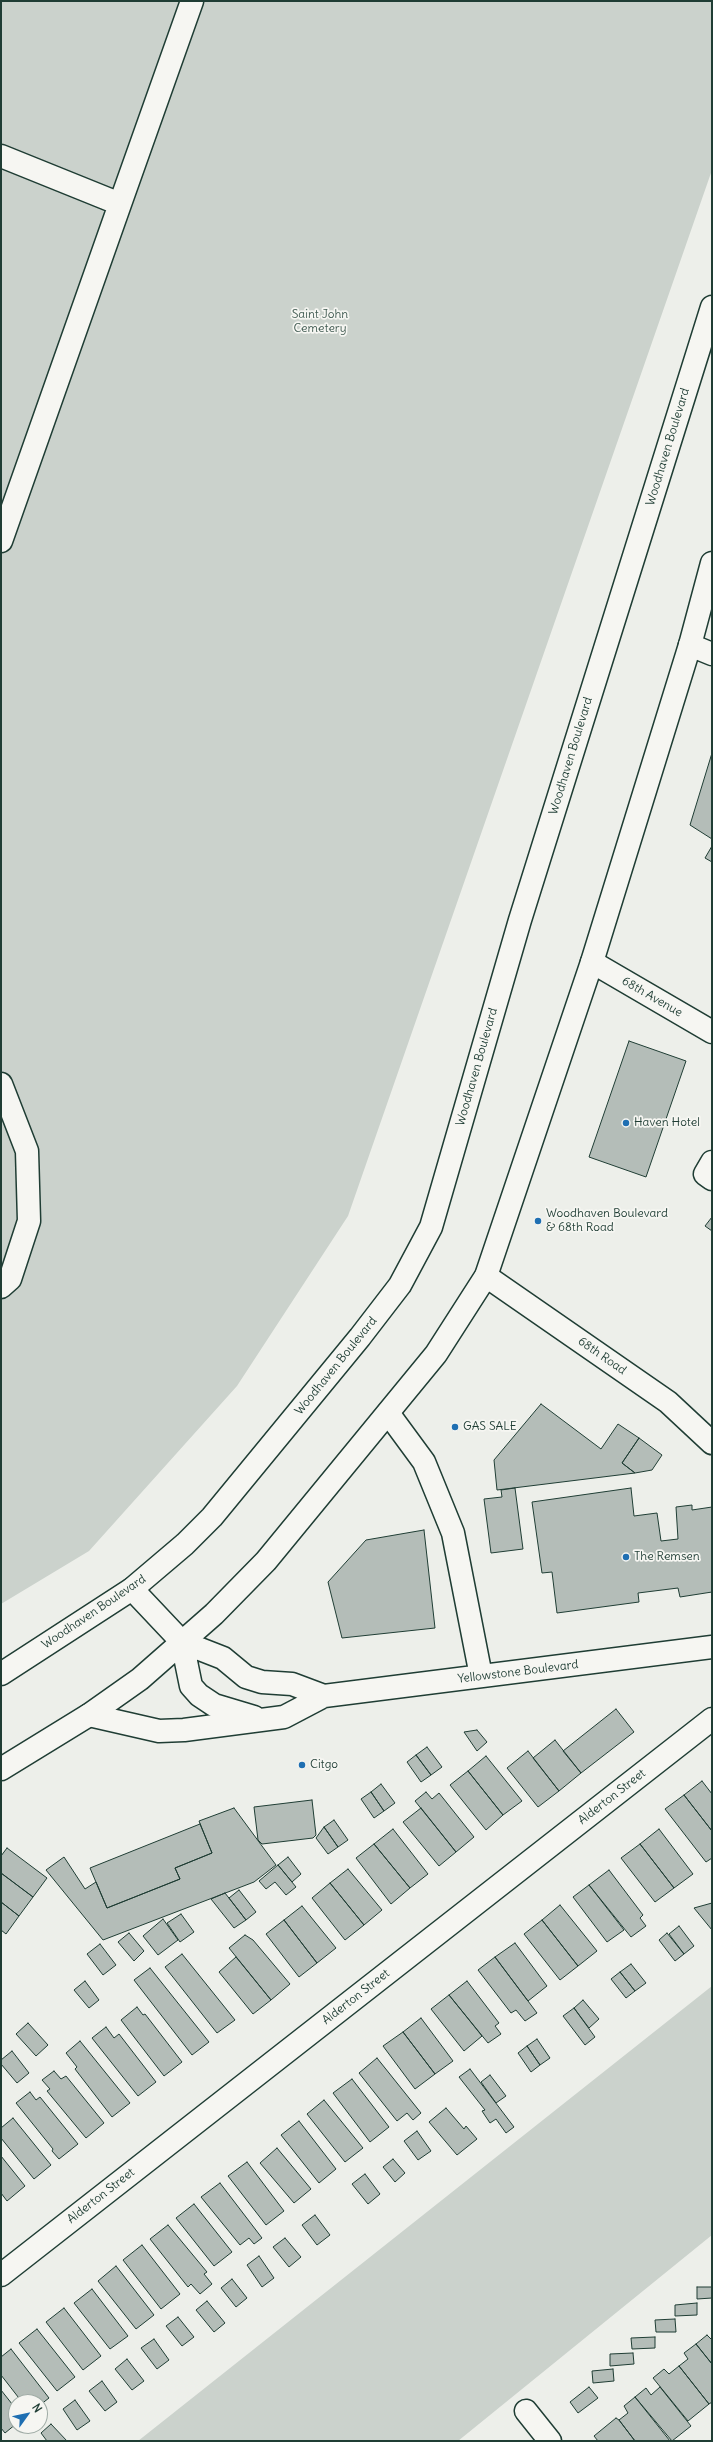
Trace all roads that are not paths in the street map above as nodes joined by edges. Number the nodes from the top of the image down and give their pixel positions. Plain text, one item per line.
1 (192, 1) edge
2 (1, 156) edge
3 (120, 204) junction
4 (712, 306) edge
5 (1, 541) edge
6 (712, 563) edge
7 (690, 645) junction
8 (712, 654) edge
9 (592, 962) junction
10 (712, 1032) edge
11 (1, 1084) edge
12 (712, 1162) edge
13 (712, 1179) edge
14 (486, 1276) junction
15 (1, 1287) edge
16 (388, 1413) junction
17 (712, 1443) edge
18 (132, 1590) junction
19 (182, 1642) junction
20 (712, 1647) edge
21 (1, 1674) edge
22 (481, 1676) junction
23 (324, 1696) junction
24 (89, 1715) junction
25 (712, 1719) edge
26 (265, 1720) junction
27 (1, 1769) edge
28 (1, 2275) edge
29 (526, 2411) dead end
30 (550, 2441) edge

1 - 3 main road
2 - 3 main road
3 - 5 main road
4 - 18 main road, Woodhaven Boulevard
6 - 7 main road
7 - 8 main road
7 - 9 main road
9 - 10 main road, 68th Avenue
9 - 14 main road
11 - 15 main road
12 - 13 main road
14 - 16 main road
14 - 17 main road, 68th Road
16 - 19 main road
16 - 22 main road
18 - 19 main road, Yellowstone Boulevard
18 - 21 main road, Woodhaven Boulevard
19 - 23 main road, Yellowstone Boulevard
19 - 24 main road
19 - 26 main road, Yellowstone Boulevard
20 - 22 main road, Yellowstone Boulevard
22 - 23 main road, Yellowstone Boulevard
23 - 26 main road, Yellowstone Boulevard
24 - 26 main road, Yellowstone Boulevard
24 - 27 main road
25 - 28 main road, Alderton Street
29 - 30 main road

